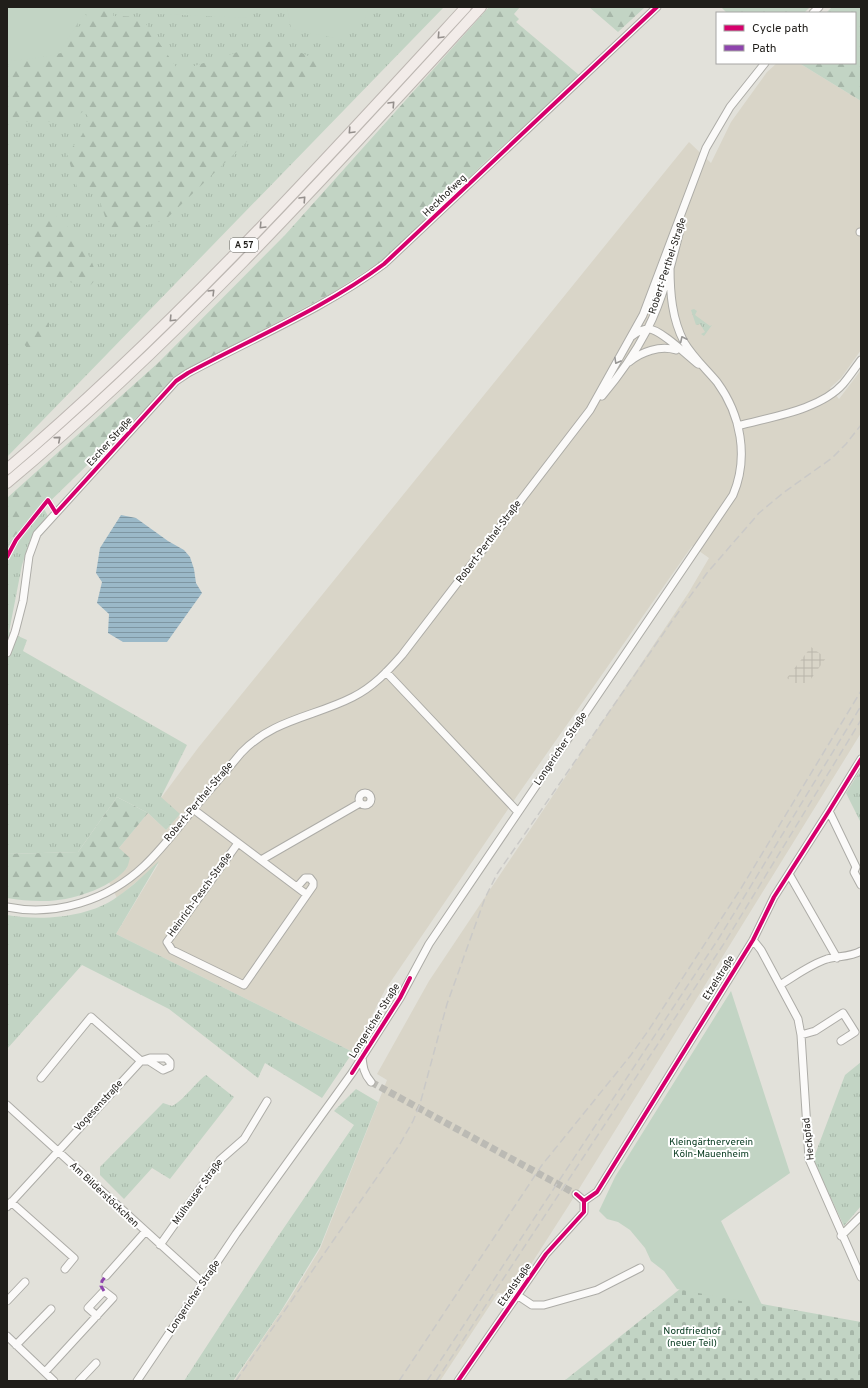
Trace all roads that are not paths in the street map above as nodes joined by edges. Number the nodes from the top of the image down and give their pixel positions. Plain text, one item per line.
1 (466, 7) edge
2 (481, 7) edge
3 (656, 7) edge
4 (764, 64) edge
5 (695, 176) junction
6 (670, 267) junction
7 (643, 315) junction
8 (647, 330) junction
9 (630, 337) junction
10 (676, 350) junction
11 (683, 353) junction
12 (861, 360) edge
13 (626, 364) junction
14 (706, 371) junction
15 (176, 381) joint
16 (590, 410) junction
17 (738, 426) junction
18 (7, 469) edge
19 (7, 483) edge
20 (7, 653) edge
21 (386, 672) junction
22 (861, 758) edge
23 (360, 803) dead end
24 (193, 810) junction
25 (518, 812) junction
26 (830, 812) junction
27 (238, 843) junction
28 (261, 860) junction
29 (789, 874) junction
30 (861, 886) edge
31 (297, 887) junction
32 (306, 894) junction
33 (7, 907) edge
34 (753, 940) junction
35 (861, 952) edge
36 (837, 958) junction
37 (780, 985) junction
38 (801, 1035) junction
39 (841, 1041) dead end
40 (362, 1057) junction
41 (352, 1072) junction
42 (41, 1078) dead end
43 (267, 1101) dead end
44 (7, 1105) edge
45 (58, 1151) junction
46 (576, 1194) tunnel mouth
47 (584, 1201) junction
48 (9, 1205) edge
49 (861, 1216) edge
50 (145, 1232) junction
51 (842, 1236) junction
52 (160, 1245) junction
53 (640, 1268) dead end
54 (65, 1269) dead end
55 (106, 1276) dead end
56 (861, 1277) edge
57 (25, 1282) dead end
58 (203, 1283) junction
59 (517, 1295) junction
60 (7, 1301) edge
61 (51, 1309) dead end
62 (97, 1316) dead end
63 (7, 1336) edge
64 (16, 1345) junction
65 (96, 1363) dead end
66 (45, 1372) junction
67 (54, 1381) edge
68 (79, 1381) edge
69 (137, 1381) edge
70 (458, 1381) edge

1 -> 18 highway, A 57
19 -> 2 highway, A 57
3 - 15 street, Heckhofweg
4 - 5 street, Robert-Perthel-Straße
5 - 6 street, Robert-Perthel-Straße
5 - 7 street, Robert-Perthel-Straße
6 - 8 street, Robert-Perthel-Straße
14 -> 6 street, Longericher Straße
7 - 8 street
7 - 9 street, Robert-Perthel-Straße
8 - 9 street
8 - 10 street, Longericher Straße
8 - 11 street, Longericher Straße
8 - 13 street, Robert-Perthel-Straße
9 -> 16 street, Robert-Perthel-Straße
10 - 11 street, Longericher Straße
10 - 13 street, Longericher Straße
11 - 14 street, Longericher Straße
12 - 17 street
13 - 16 street, Robert-Perthel-Straße
14 - 17 street, Longericher Straße
15 - 20 street, Escher Straße
16 - 21 street, Robert-Perthel-Straße
17 - 25 street, Longericher Straße
21 - 24 street, Robert-Perthel-Straße
21 - 25 street
22 - 26 street, Etzelstraße
23 - 28 street
24 - 27 street
24 - 33 street, Robert-Perthel-Straße
25 - 40 street, Longericher Straße
26 - 29 street, Etzelstraße
26 - 30 street
27 - 28 street
27 - 32 street, Heinrich-Pesch-Straße
28 - 31 street
29 - 34 street, Etzelstraße
29 - 36 street
31 - 32 street
31 - 32 street
34 - 37 street, Heckpfad
34 - 47 street, Etzelstraße
35 - 36 street
36 - 37 street
37 - 38 street, Heckpfad
38 - 39 street
38 - 51 street, Heckpfad
40 - 41 street, Longericher Straße
40 - 41 street
41 - 58 street, Longericher Straße
42 - 45 street, Vogesenstraße
43 - 52 street, Mülhauser Straße
44 - 45 street, Am Bilderstöckchen
45 - 48 street, Vogesenstraße
45 - 50 street, Am Bilderstöckchen
46 - 47 street
47 - 59 street, Etzelstraße
48 - 54 street
49 - 51 street
50 - 52 street, Am Bilderstöckchen
50 - 55 street
51 - 56 street, Heckpfad
52 - 58 street, Am Bilderstöckchen
53 - 59 street, Etzelstraße
57 - 60 street
58 - 69 street, Longericher Straße
59 - 70 street, Etzelstraße
61 - 64 street
62 - 66 street
63 - 64 street
64 - 66 street
65 - 68 street
66 - 67 street

